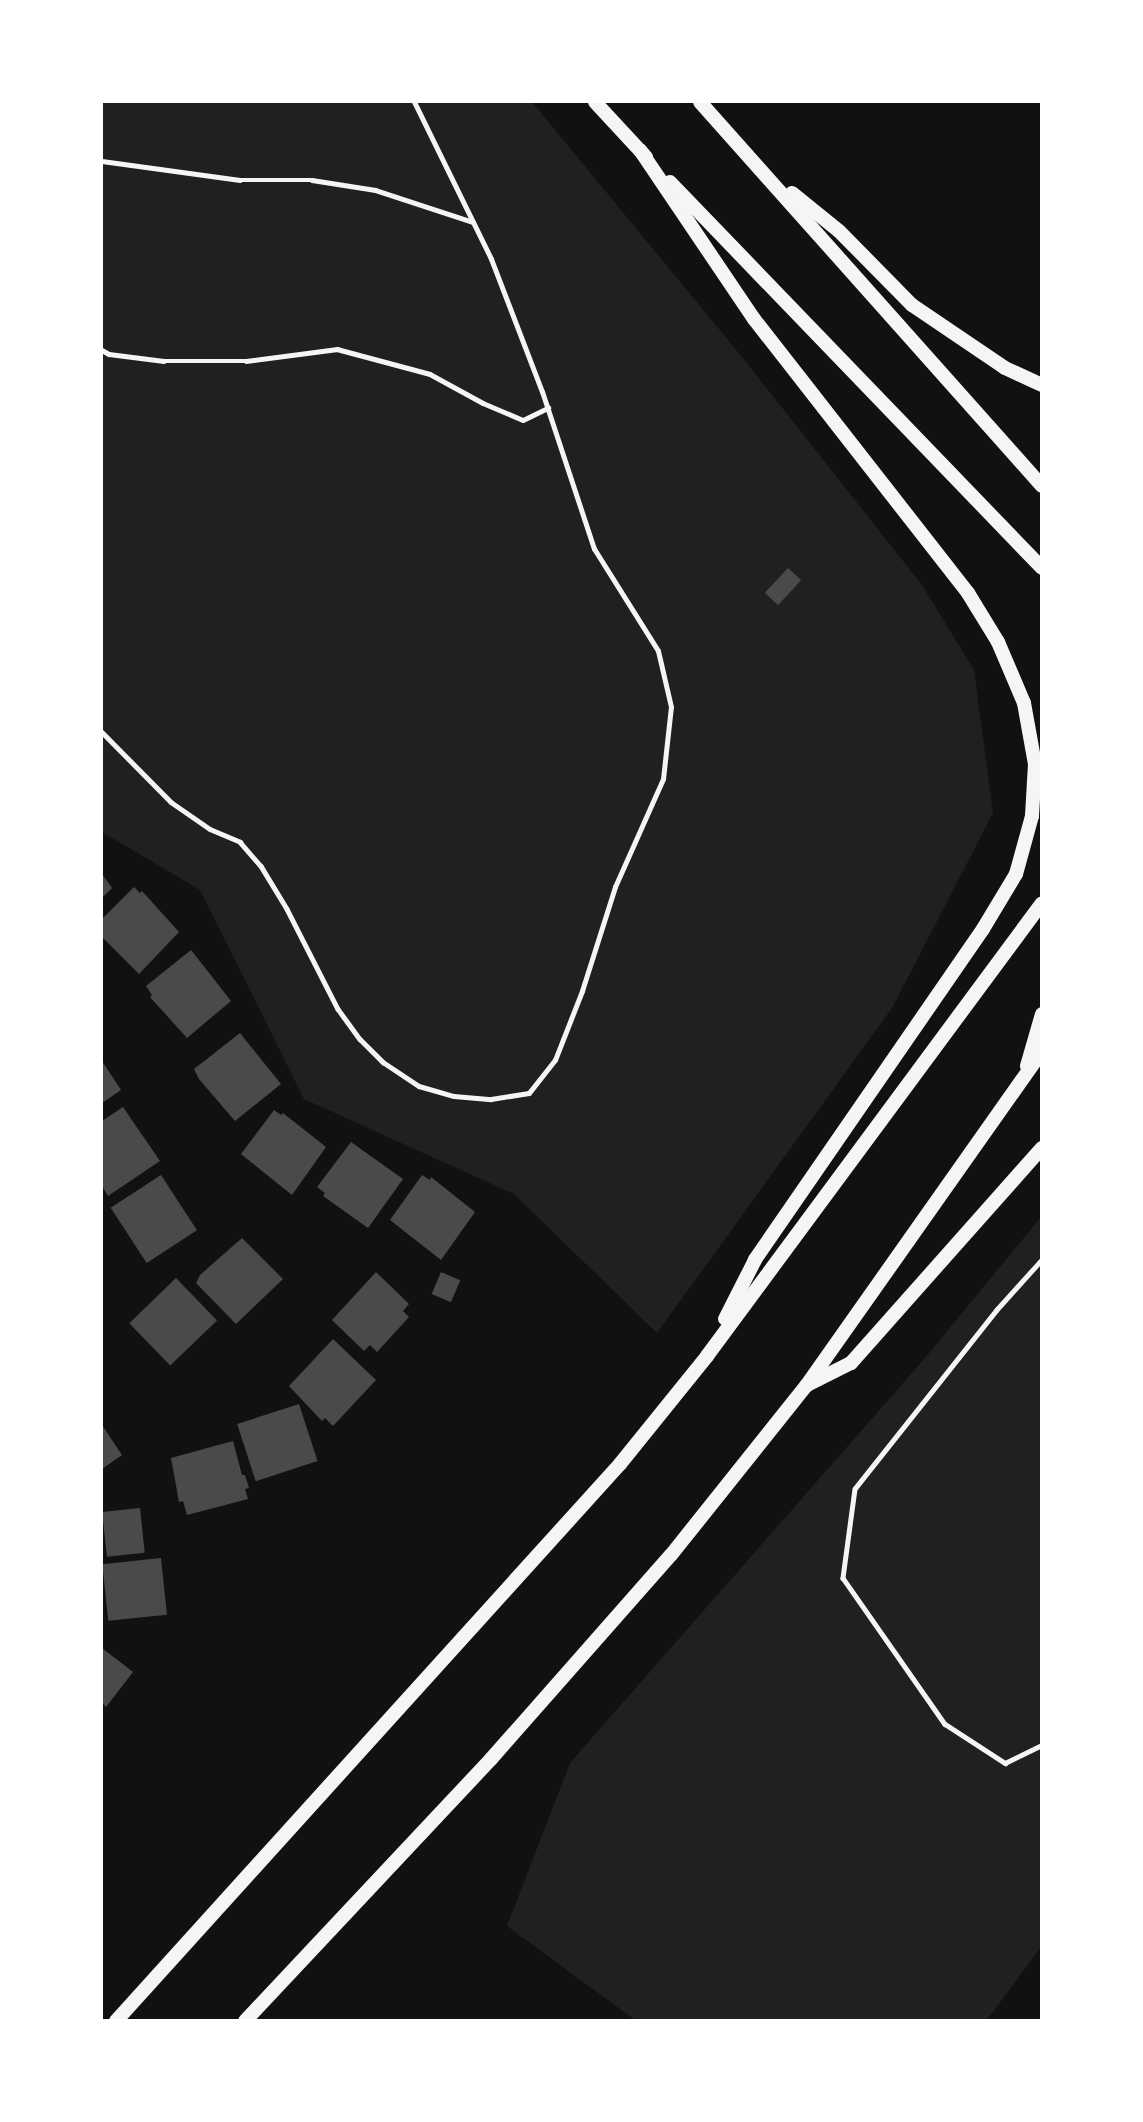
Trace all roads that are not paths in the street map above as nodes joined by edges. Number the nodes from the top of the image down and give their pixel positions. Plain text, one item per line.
1 (595, 102) edge
2 (700, 102) edge
3 (640, 150) junction
4 (760, 166) junction
5 (1041, 385) edge
6 (1041, 486) edge
7 (1041, 568) edge
8 (1041, 904) edge
9 (1041, 1014) edge
10 (1041, 1051) edge
11 (1026, 1071) junction
12 (1041, 1148) edge
13 (707, 1356) junction
14 (806, 1386) junction
15 (116, 2021) edge
16 (245, 2021) edge

1 - 3 main road
2 - 4 main road
3 - 7 main road
3 - 13 main road
4 - 5 main road
4 - 6 main road
8 - 13 main road
9 - 11 main road
10 - 11 main road
11 - 14 main road
12 - 14 main road
13 - 15 main road
14 - 16 main road

